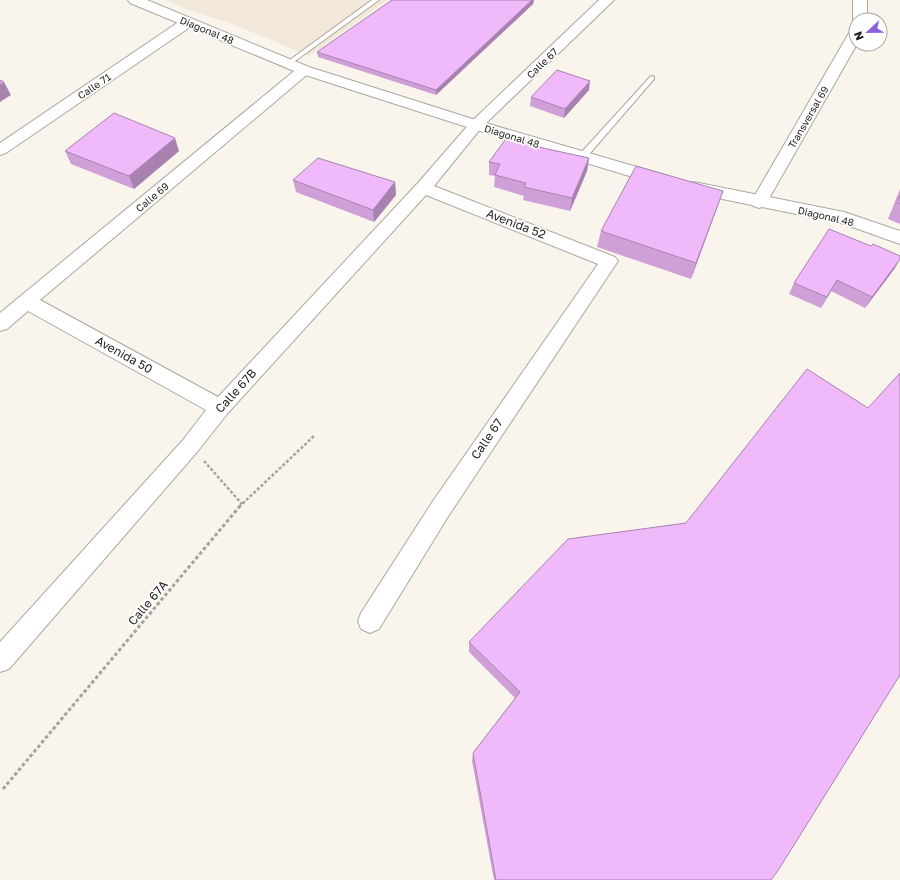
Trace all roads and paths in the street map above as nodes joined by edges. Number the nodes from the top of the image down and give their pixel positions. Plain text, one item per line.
1 (135, 0) edge
2 (376, 0) edge
3 (607, 0) edge
4 (860, 0) edge
5 (860, 12) edge
6 (188, 22) junction
7 (848, 47) edge
8 (289, 63) junction
9 (304, 70) junction
10 (652, 78) dead end
11 (476, 125) junction
12 (0, 150) edge
13 (582, 157) junction
14 (423, 188) junction
15 (759, 202) junction
16 (900, 238) edge
17 (609, 261) joint
18 (28, 302) junction
19 (0, 324) edge
20 (220, 408) junction
21 (314, 436) dead end
22 (190, 446) junction
23 (242, 504) junction
24 (370, 620) dead end
25 (0, 660) edge
26 (3, 789) dead end

1 - 6 street, Diagonal 48
2 - 8 lane
3 - 11 street, Calle 67
4 - 5 street
6 - 8 street, Diagonal 48
6 - 12 street, Calle 71
7 - 15 street, Transversal 69
8 - 9 street, Diagonal 48
9 - 11 street, Diagonal 48
9 - 18 street, Calle 69
10 - 13 lane
11 - 13 street, Diagonal 48
11 - 14 street, Calle 67B
13 - 15 street, Diagonal 48
14 - 17 street, Avenida 52
14 - 20 street, Calle 67B
15 - 16 street, Diagonal 48
17 - 24 street, Calle 67
18 - 19 street, Calle 69
18 - 20 street, Avenida 50
20 - 22 street, Calle 67B
21 - 23 path, Calle 67A
22 - 23 path
22 - 25 street, Calle 67B
23 - 26 path, Calle 67A

